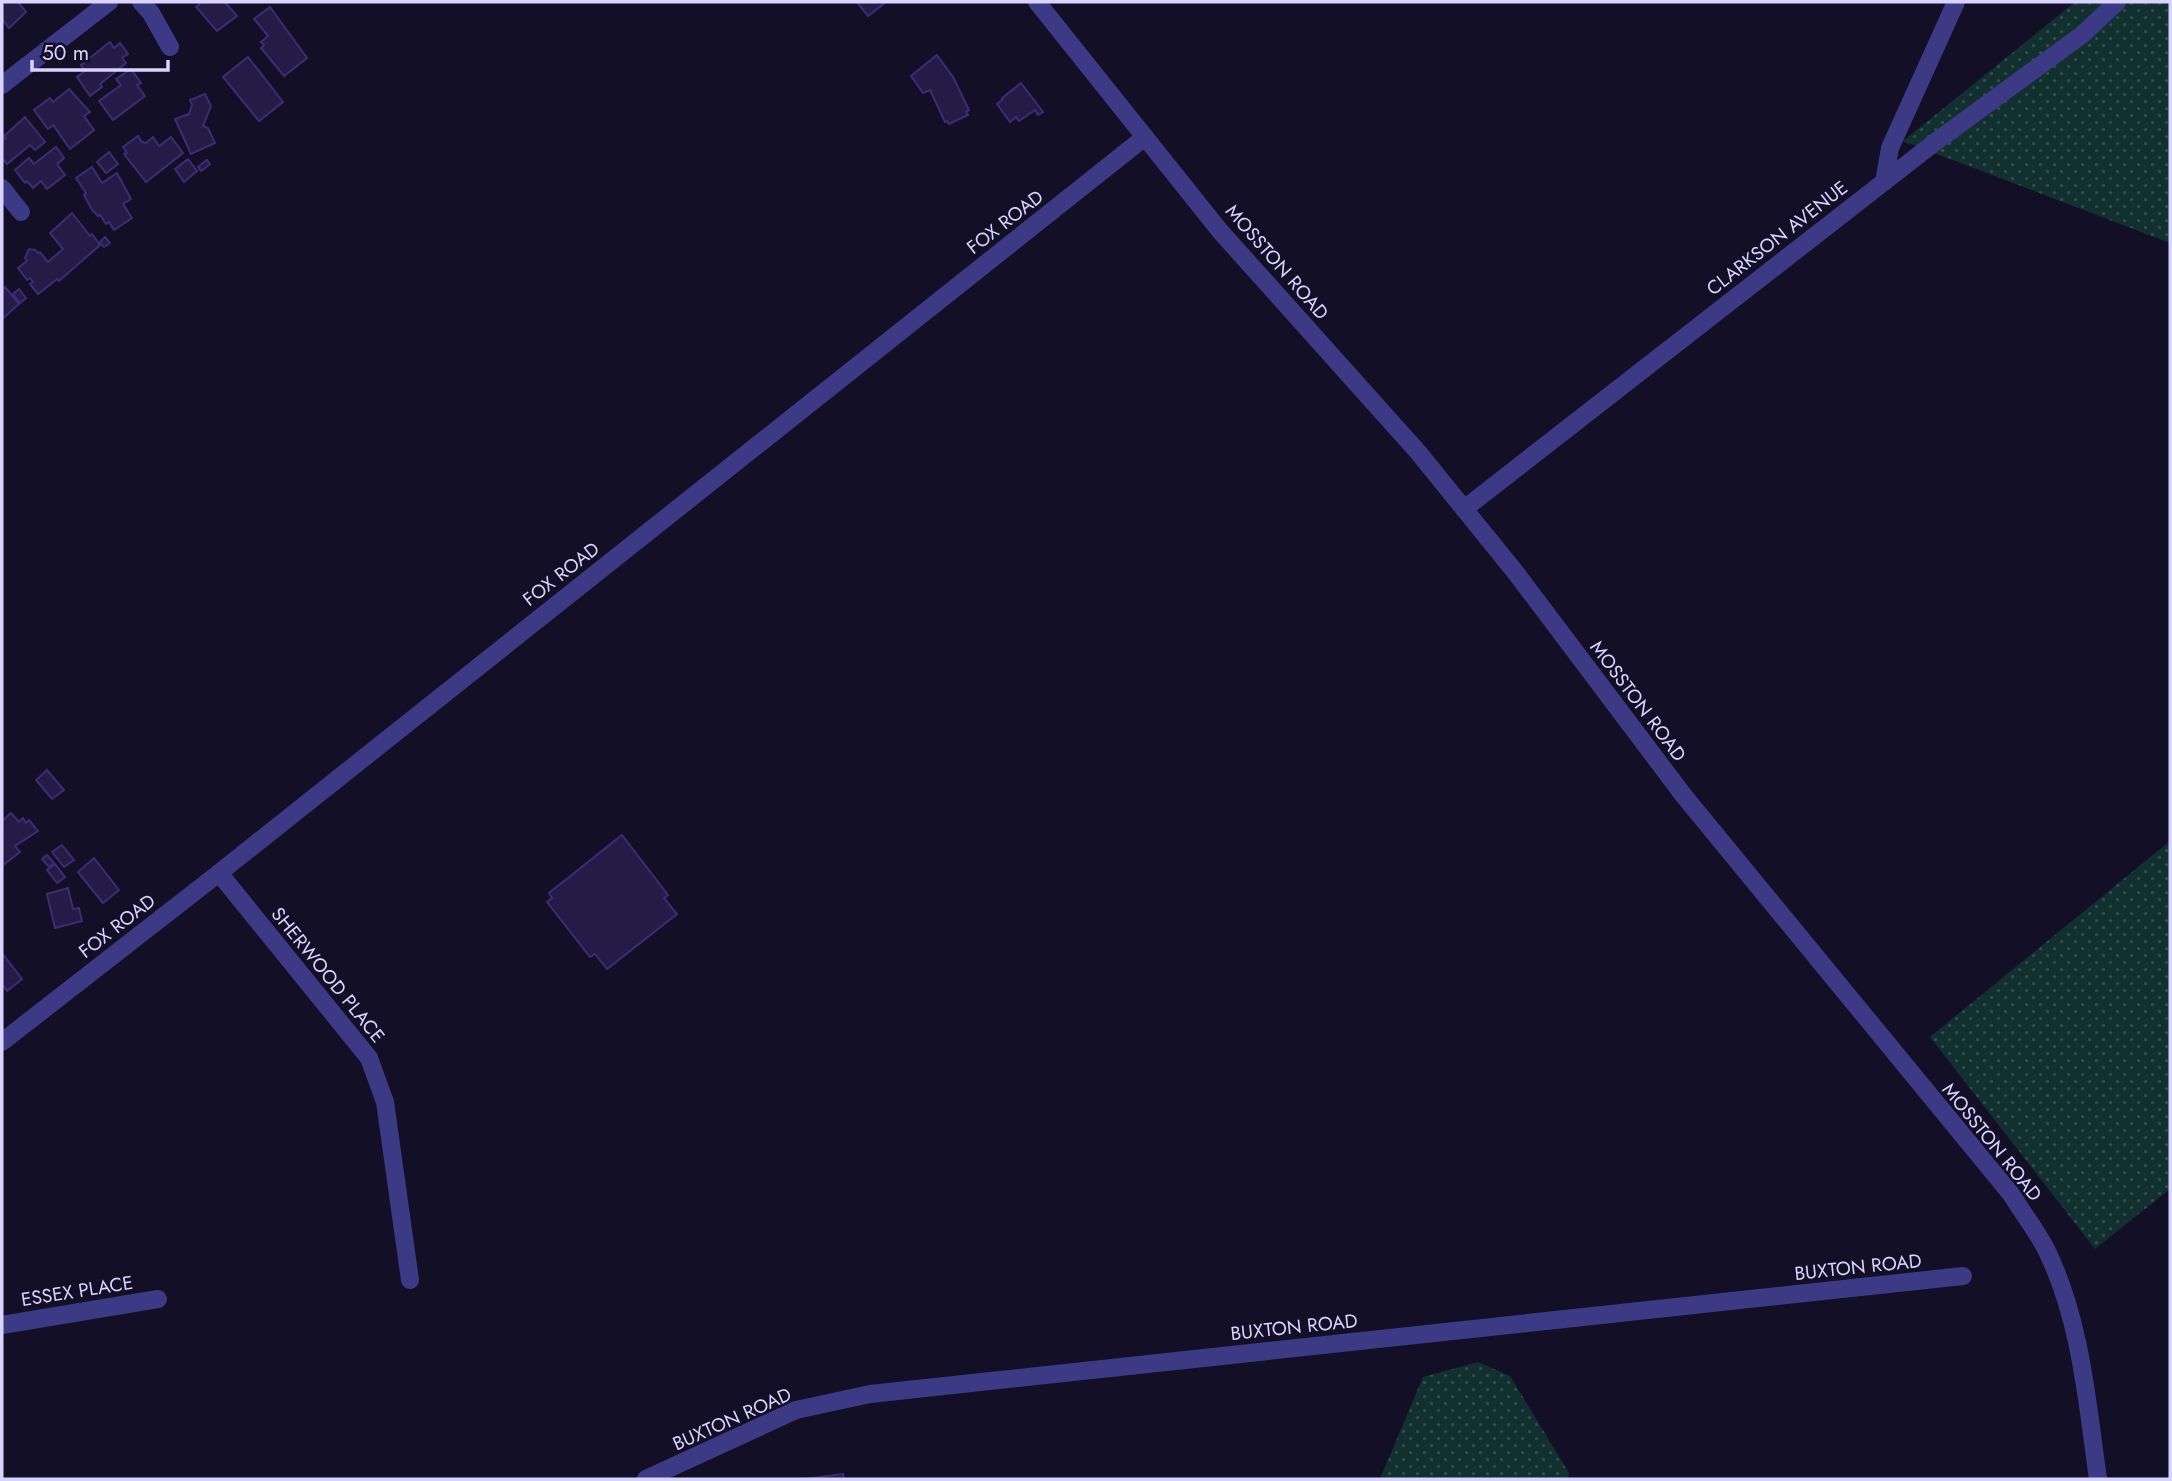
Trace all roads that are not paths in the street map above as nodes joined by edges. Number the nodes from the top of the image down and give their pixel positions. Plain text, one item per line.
1 (109, 2) edge
2 (141, 2) edge
3 (1956, 2) edge
4 (2117, 2) edge
5 (1044, 4) edge
6 (170, 47) dead end
7 (2, 85) edge
8 (1145, 137) junction
9 (1884, 182) junction
10 (2, 188) edge
11 (21, 212) dead end
12 (1464, 509) junction
13 (219, 873) junction
14 (2, 1042) edge
15 (1963, 1276) dead end
16 (410, 1280) dead end
17 (158, 1299) dead end
18 (2, 1325) edge
19 (646, 1479) edge
20 (2098, 1479) edge

1 - 7 street
2 - 6 street
3 - 9 street
4 - 9 street, CLARKSON AVENUE
5 - 8 street, MOSSTON ROAD
8 - 12 street, MOSSTON ROAD
8 - 13 street, FOX ROAD
9 - 12 street, CLARKSON AVENUE
10 - 11 street
12 - 20 street, MOSSTON ROAD
13 - 14 street, FOX ROAD
13 - 16 street, SHERWOOD PLACE
15 - 19 street, BUXTON ROAD
17 - 18 street, ESSEX PLACE

